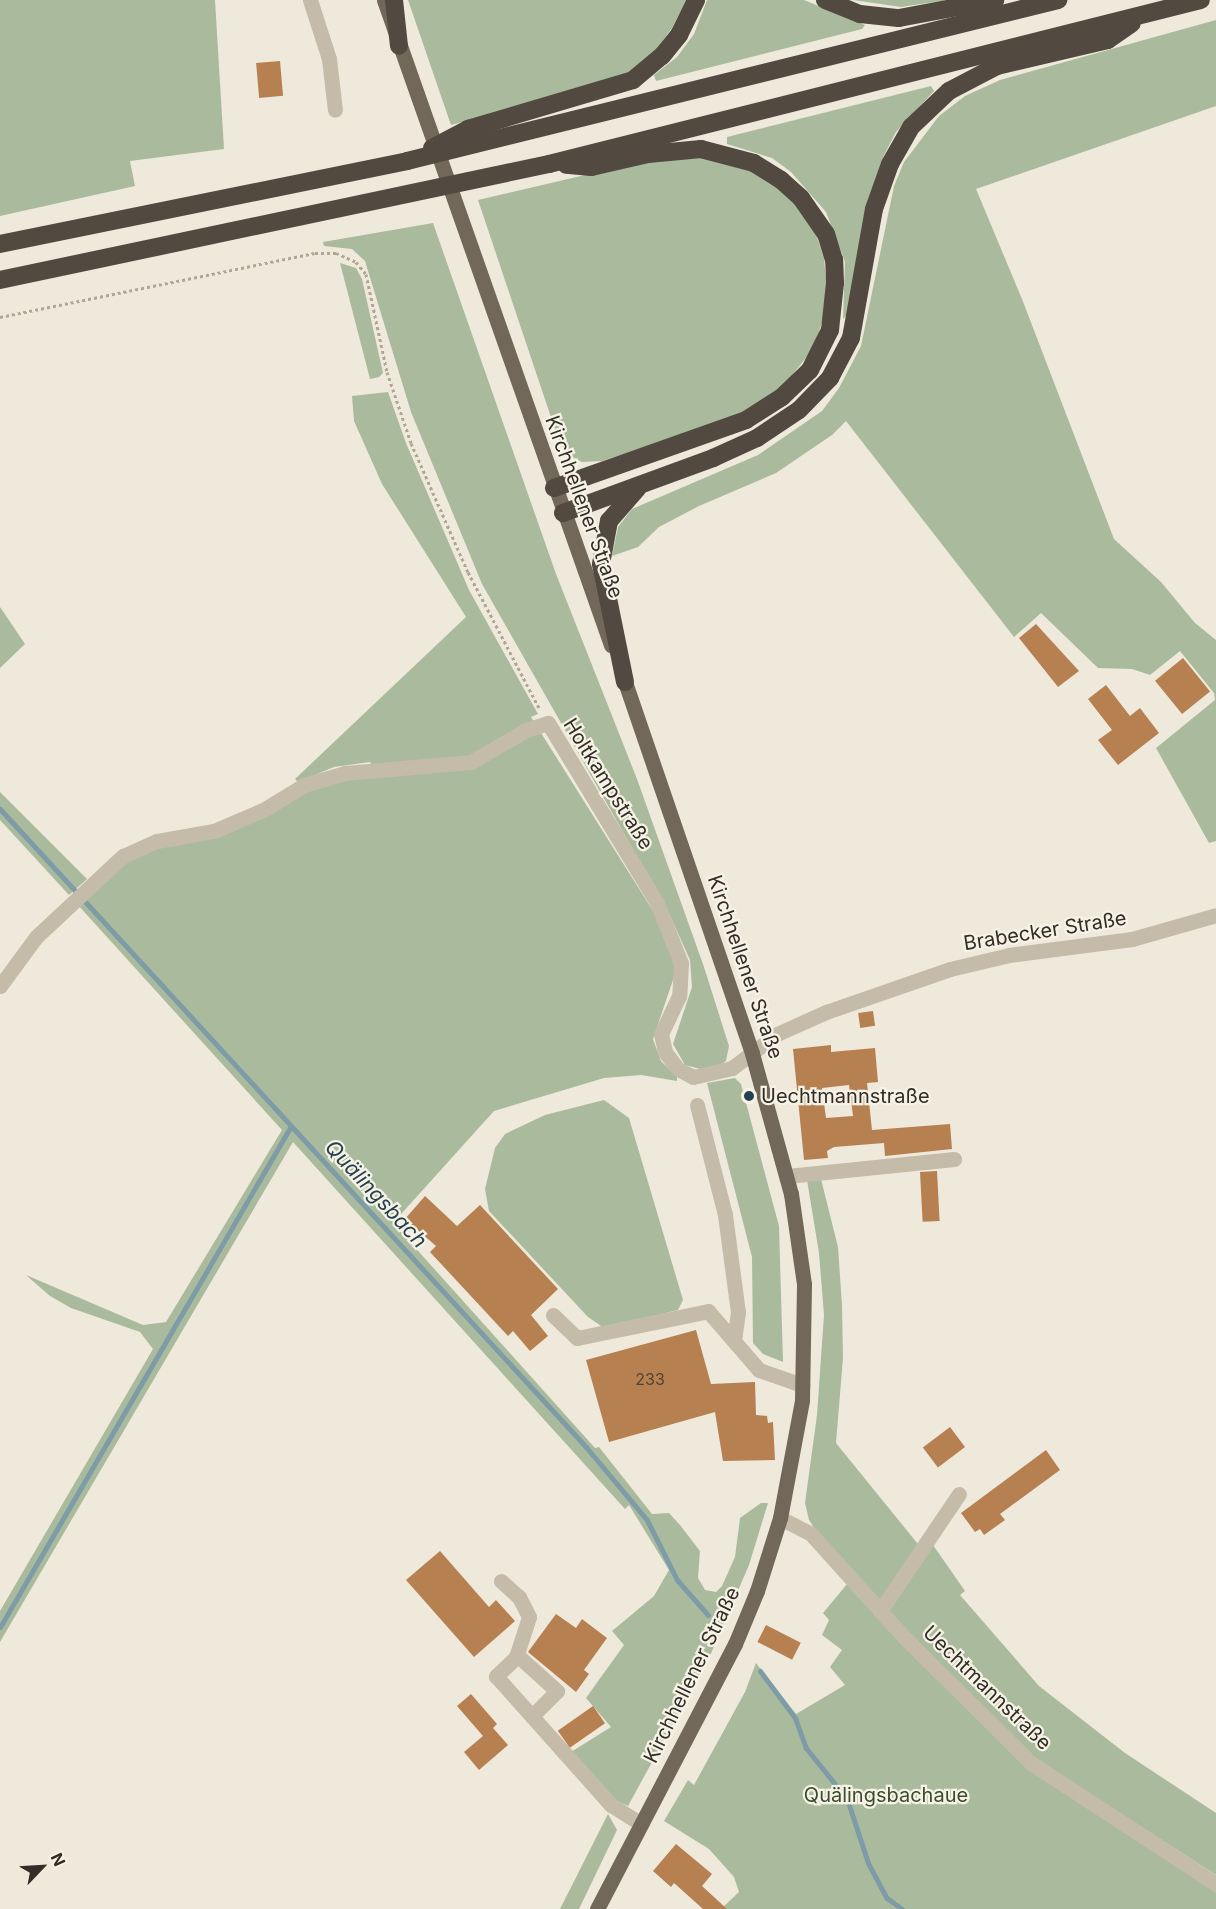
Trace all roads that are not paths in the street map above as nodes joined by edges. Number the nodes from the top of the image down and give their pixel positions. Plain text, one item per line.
1 (310, 0) edge
2 (384, 0) edge
3 (394, 0) edge
4 (696, 0) edge
5 (825, 0) edge
6 (995, 0) edge
7 (1004, 0) edge
8 (1058, 0) edge
9 (1201, 0) edge
10 (1024, 9) junction
11 (1141, 16) junction
12 (399, 46) junction
13 (335, 110) dead end
14 (407, 161) junction
15 (549, 164) junction
16 (0, 244) edge
17 (0, 280) edge
18 (641, 486) junction
19 (554, 488) junction
20 (563, 513) junction
21 (625, 682) junction
22 (1216, 915) edge
23 (0, 986) edge
24 (752, 1053) junction
25 (697, 1105) dead end
26 (954, 1159) dead end
27 (787, 1176) junction
28 (553, 1315) dead end
29 (734, 1341) junction
30 (802, 1384) junction
31 (958, 1494) dead end
32 (780, 1518) junction
33 (501, 1581) dead end
34 (880, 1611) junction
35 (517, 1655) junction
36 (531, 1716) junction
37 (641, 1824) junction
38 (1216, 1884) edge
39 (597, 1909) edge

1 - 13 street
2 - 12 main road, Kirchhellener Straße
3 - 12 highway
4 - 14 highway
5 - 6 highway
7 - 10 highway
8 - 10 highway
9 - 11 highway
10 - 14 highway
11 - 15 highway
11 - 18 highway
12 - 19 main road, Kirchhellener Straße
14 - 16 highway
15 - 17 highway
15 - 19 highway
18 - 20 highway
18 - 21 highway
19 - 20 main road, Kirchhellener Straße
20 - 21 main road, Kirchhellener Straße
21 - 24 main road, Kirchhellener Straße
22 - 24 street, Brabecker Straße
23 - 24 street, Holtkampstraße
24 - 27 main road, Kirchhellener Straße
25 - 29 street
26 - 27 street
27 - 30 main road, Kirchhellener Straße
28 - 29 street
29 - 30 street
30 - 32 main road, Kirchhellener Straße
31 - 34 street
32 - 34 street, Uechtmannstraße
32 - 37 main road, Kirchhellener Straße
33 - 35 street
34 - 38 street, Uechtmannstraße
35 - 36 street
35 - 36 street
36 - 37 street
37 - 39 main road, Kirchhellener Straße

